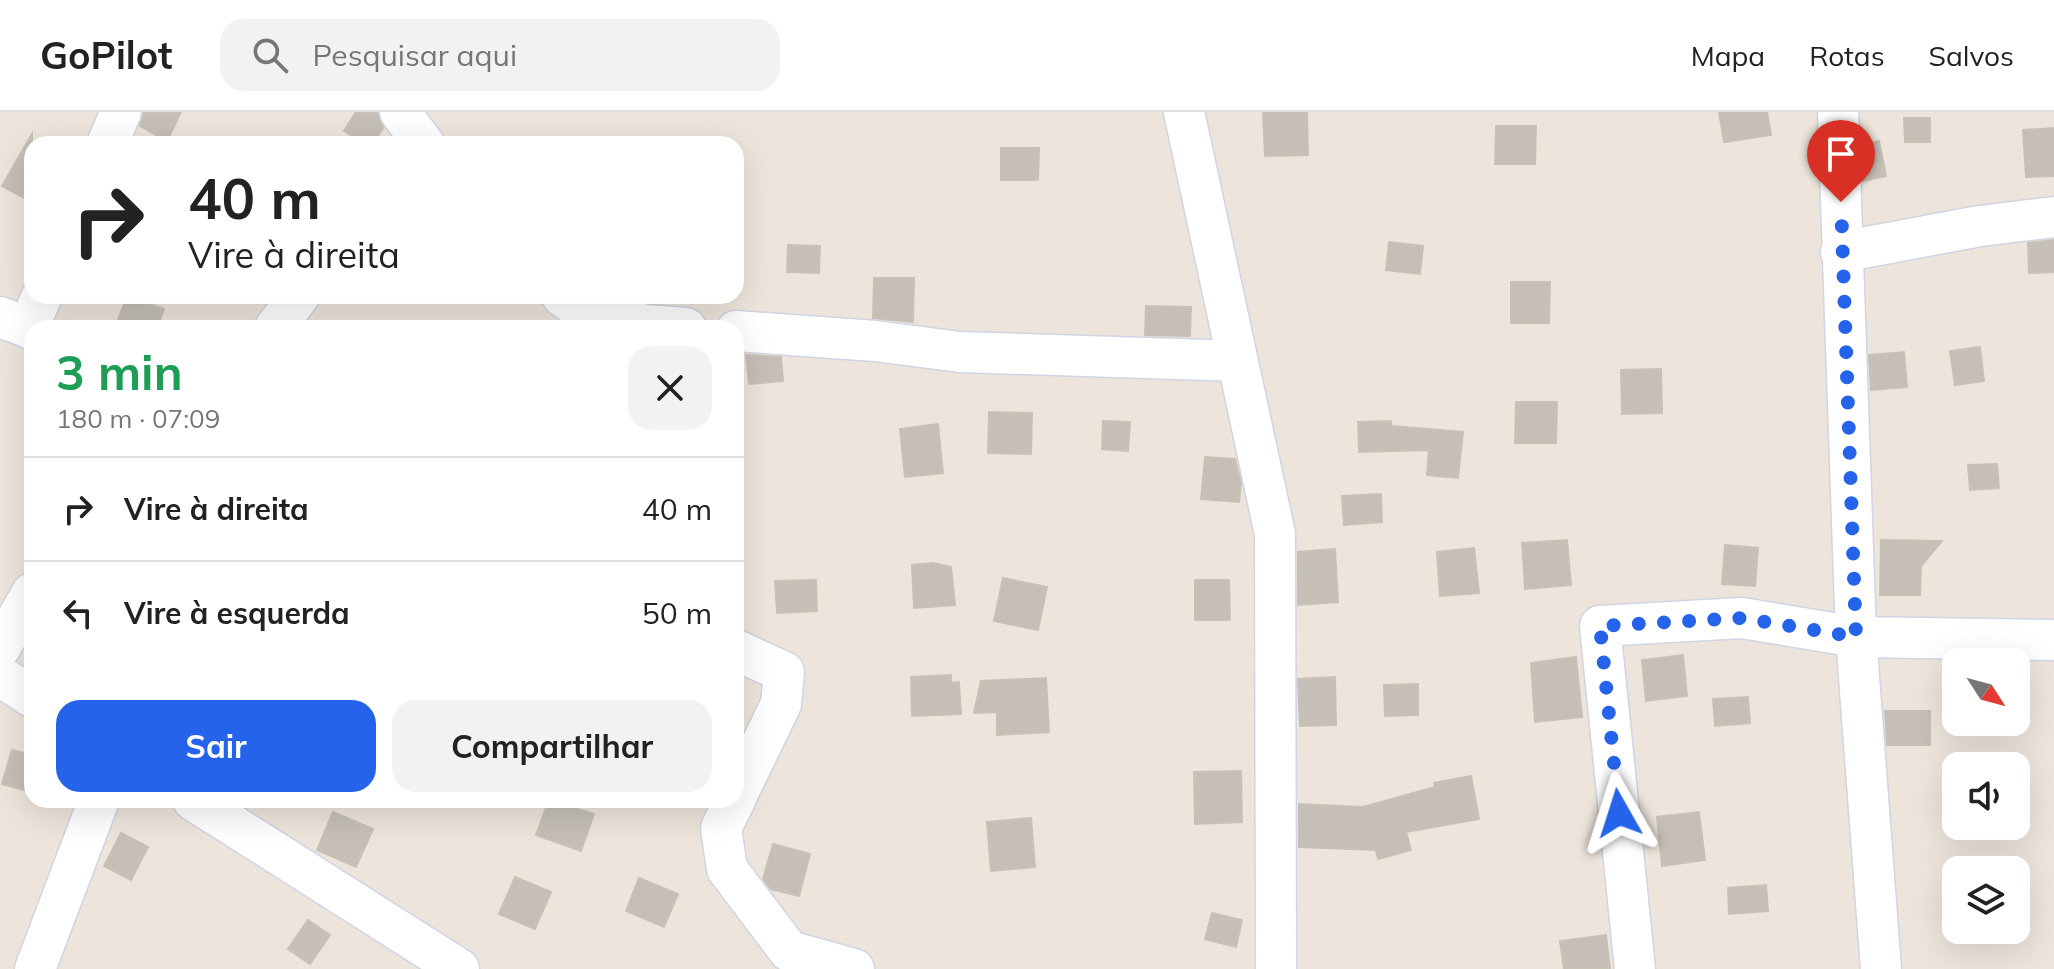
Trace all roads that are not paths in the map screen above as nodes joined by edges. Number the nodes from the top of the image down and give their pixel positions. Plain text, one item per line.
1 (121, 112) edge
2 (400, 112) edge
3 (1184, 112) edge
4 (1838, 112) edge
5 (110, 136) edge
6 (418, 136) edge
7 (2054, 217) edge
8 (1841, 252) junction
9 (575, 304) edge
10 (624, 320) edge
11 (744, 332) edge
12 (1237, 361) junction
13 (24, 607) edge
14 (1856, 637) junction
15 (2054, 640) edge
16 (0, 648) edge
17 (744, 654) edge
18 (0, 676) edge
19 (24, 692) edge
20 (744, 780) edge
21 (96, 808) edge
22 (206, 808) edge
23 (730, 808) edge
24 (784, 960) edge
25 (35, 969) edge
26 (459, 969) edge
27 (854, 969) edge
28 (1276, 969) edge
29 (1635, 969) edge
30 (1881, 969) edge

1 - 5 street
2 - 6 street
3 - 12 street
4 - 8 street
7 - 8 street
8 - 14 street
9 - 10 street
11 - 12 street
12 - 28 street
13 - 16 street
14 - 15 street
14 - 29 street
14 - 30 street
17 - 20 street
18 - 19 street
21 - 25 street
22 - 26 street
23 - 24 street
24 - 27 street

